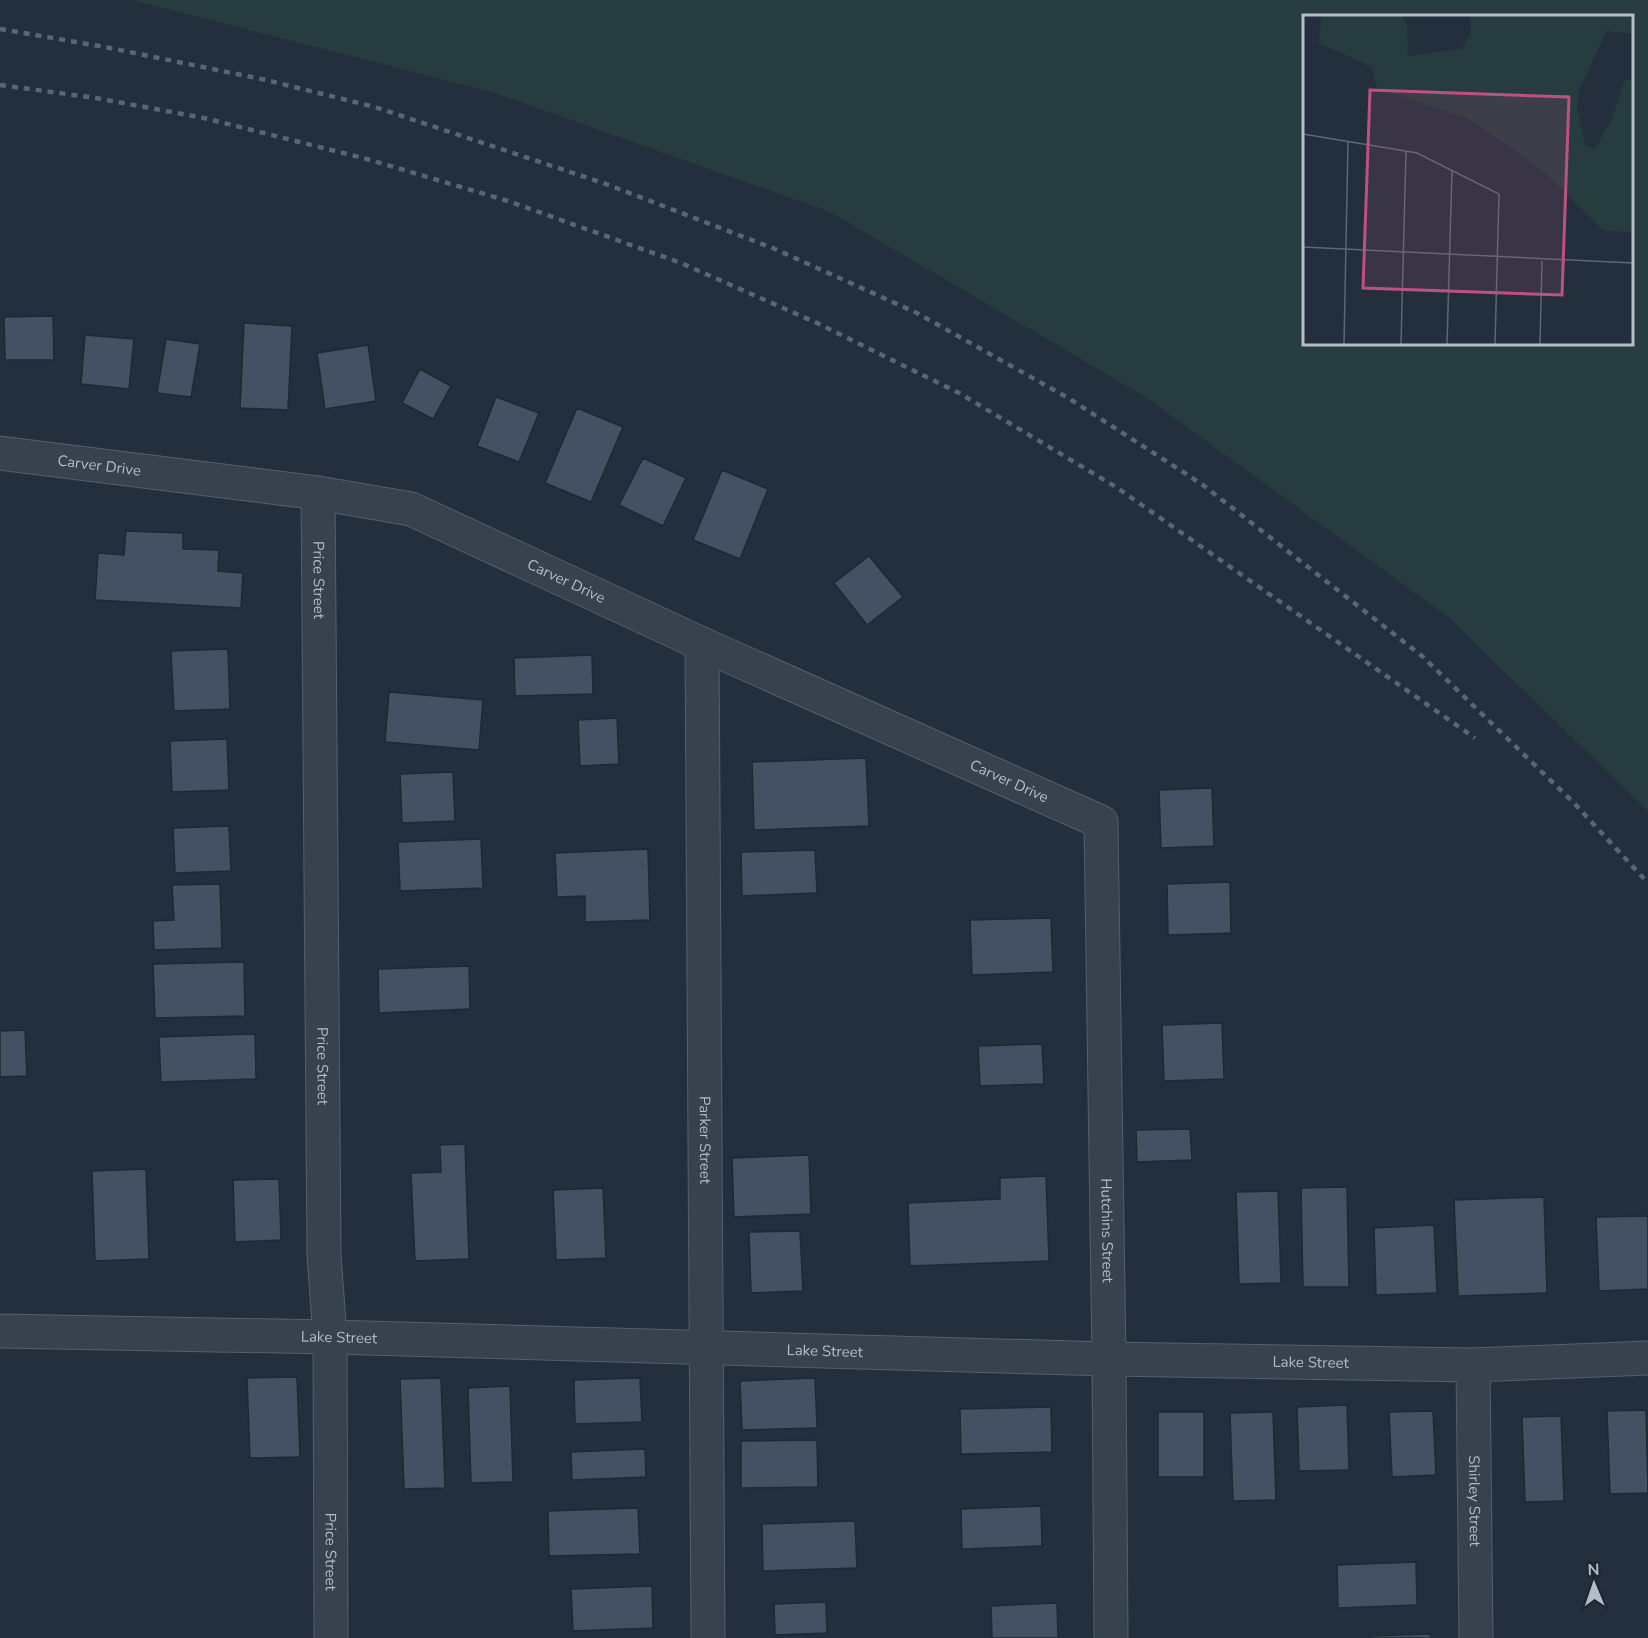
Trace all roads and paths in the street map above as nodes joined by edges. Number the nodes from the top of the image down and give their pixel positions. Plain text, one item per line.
1 (0, 453) edge
2 (318, 493) junction
3 (702, 644) junction
4 (1101, 822) joint
5 (0, 1331) edge
6 (330, 1337) junction
7 (705, 1347) junction
8 (1648, 1358) edge
9 (1109, 1359) junction
10 (1473, 1365) junction
11 (332, 1638) edge
12 (708, 1638) edge
13 (1111, 1638) edge
14 (1476, 1638) edge

1 - 2 street, Carver Drive
2 - 3 street, Carver Drive
2 - 6 street, Price Street
3 - 4 street, Carver Drive
3 - 7 street, Parker Street
4 - 9 street, Hutchins Street
5 - 6 street, Lake Street
6 - 7 street, Lake Street
6 - 11 street, Price Street
7 - 9 street, Lake Street
7 - 12 street, Parker Street
8 - 10 street, Lake Street
9 - 10 street, Lake Street
9 - 13 street, Hutchins Street
10 - 14 street, Shirley Street

